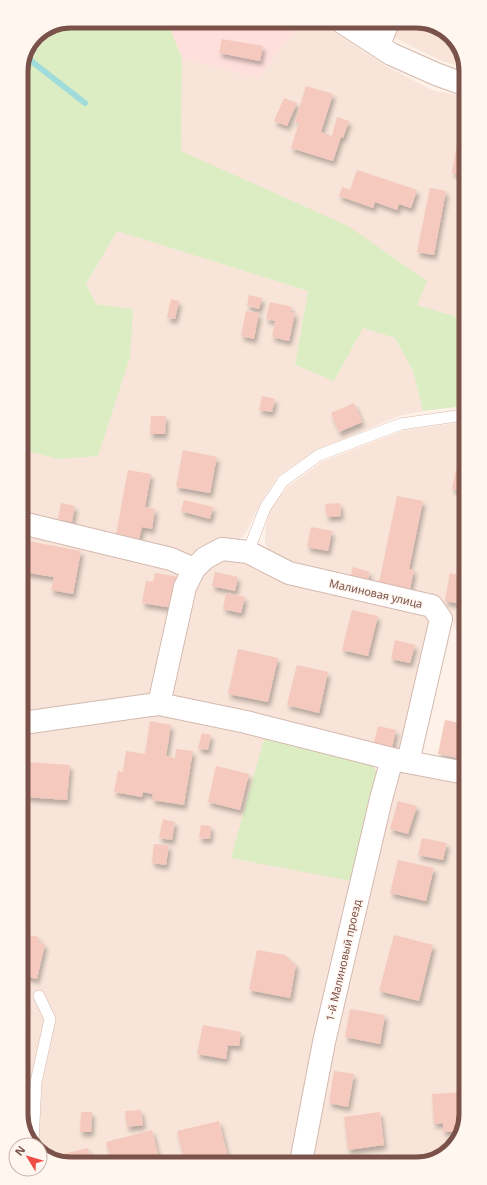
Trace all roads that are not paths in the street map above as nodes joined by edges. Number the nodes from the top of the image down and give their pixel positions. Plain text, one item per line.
1 (351, 28) edge
2 (386, 28) edge
3 (379, 45) junction
4 (459, 82) edge
5 (459, 416) edge
6 (28, 524) edge
7 (248, 552) junction
8 (194, 569) junction
9 (159, 704) junction
10 (28, 722) edge
11 (400, 760) junction
12 (459, 772) edge
13 (39, 996) dead end
14 (33, 1135) edge
15 (302, 1157) edge

1 - 3 street
2 - 3 street
3 - 4 street
5 - 7 lane
6 - 8 street
7 - 8 street, Малиновая улица
7 - 11 street, Малиновая улица
8 - 9 street, Малиновая улица
9 - 10 street
9 - 11 street
11 - 12 street
11 - 15 street, 1-й Малиновый проезд
13 - 14 lane

